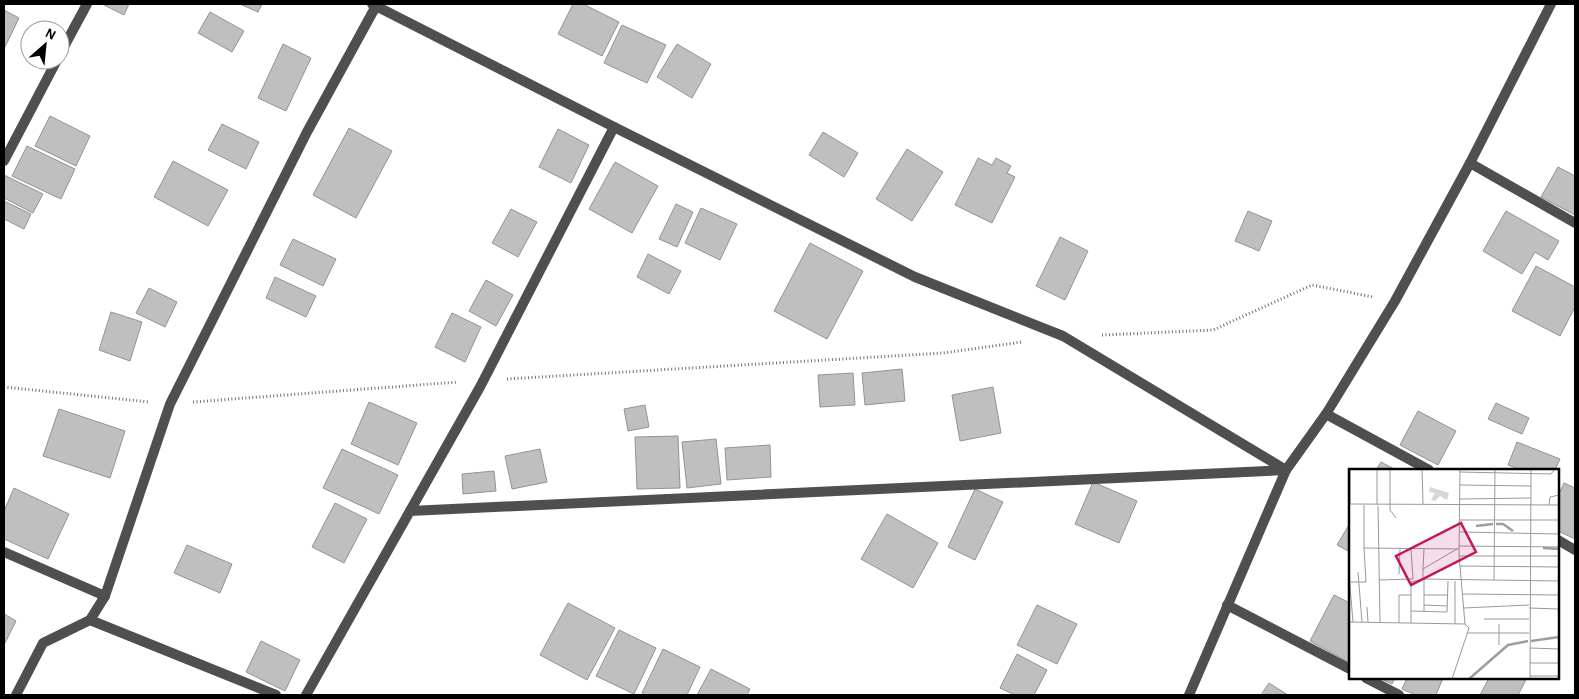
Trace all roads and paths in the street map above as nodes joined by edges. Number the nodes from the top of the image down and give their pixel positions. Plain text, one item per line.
1 (87, 4) edge
2 (1551, 4) edge
3 (374, 5) edge
4 (70, 35) edge
5 (52, 70) edge
6 (614, 127) junction
7 (4, 161) edge
8 (1470, 163) junction
9 (1575, 223) edge
10 (1396, 301) junction
11 (1063, 336) junction
12 (1026, 342) dead end
13 (484, 380) junction
14 (4, 387) edge
15 (170, 404) junction
16 (1326, 414) junction
17 (1427, 469) edge
18 (1286, 470) junction
19 (410, 510) junction
20 (1559, 541) edge
21 (1575, 550) edge
22 (4, 552) edge
23 (105, 596) junction
24 (1227, 604) junction
25 (90, 620) junction
26 (1349, 669) edge
27 (1368, 679) edge
28 (16, 695) edge
29 (276, 695) edge
30 (306, 695) edge
31 (1189, 695) edge
32 (1399, 695) edge

1 - 4 street
2 - 8 street
3 - 6 street
3 - 15 street
5 - 7 street
6 - 11 street
6 - 13 street
8 - 9 street
8 - 10 street
10 - 11 path
10 - 16 street
11 - 18 street
12 - 13 path
13 - 15 path
13 - 19 street
14 - 15 path
15 - 23 street
16 - 17 street
16 - 18 street
18 - 19 street
18 - 24 street
19 - 30 street
20 - 21 street
22 - 23 street
23 - 25 street
24 - 26 street
24 - 31 street
25 - 28 street
25 - 29 street
27 - 32 street

